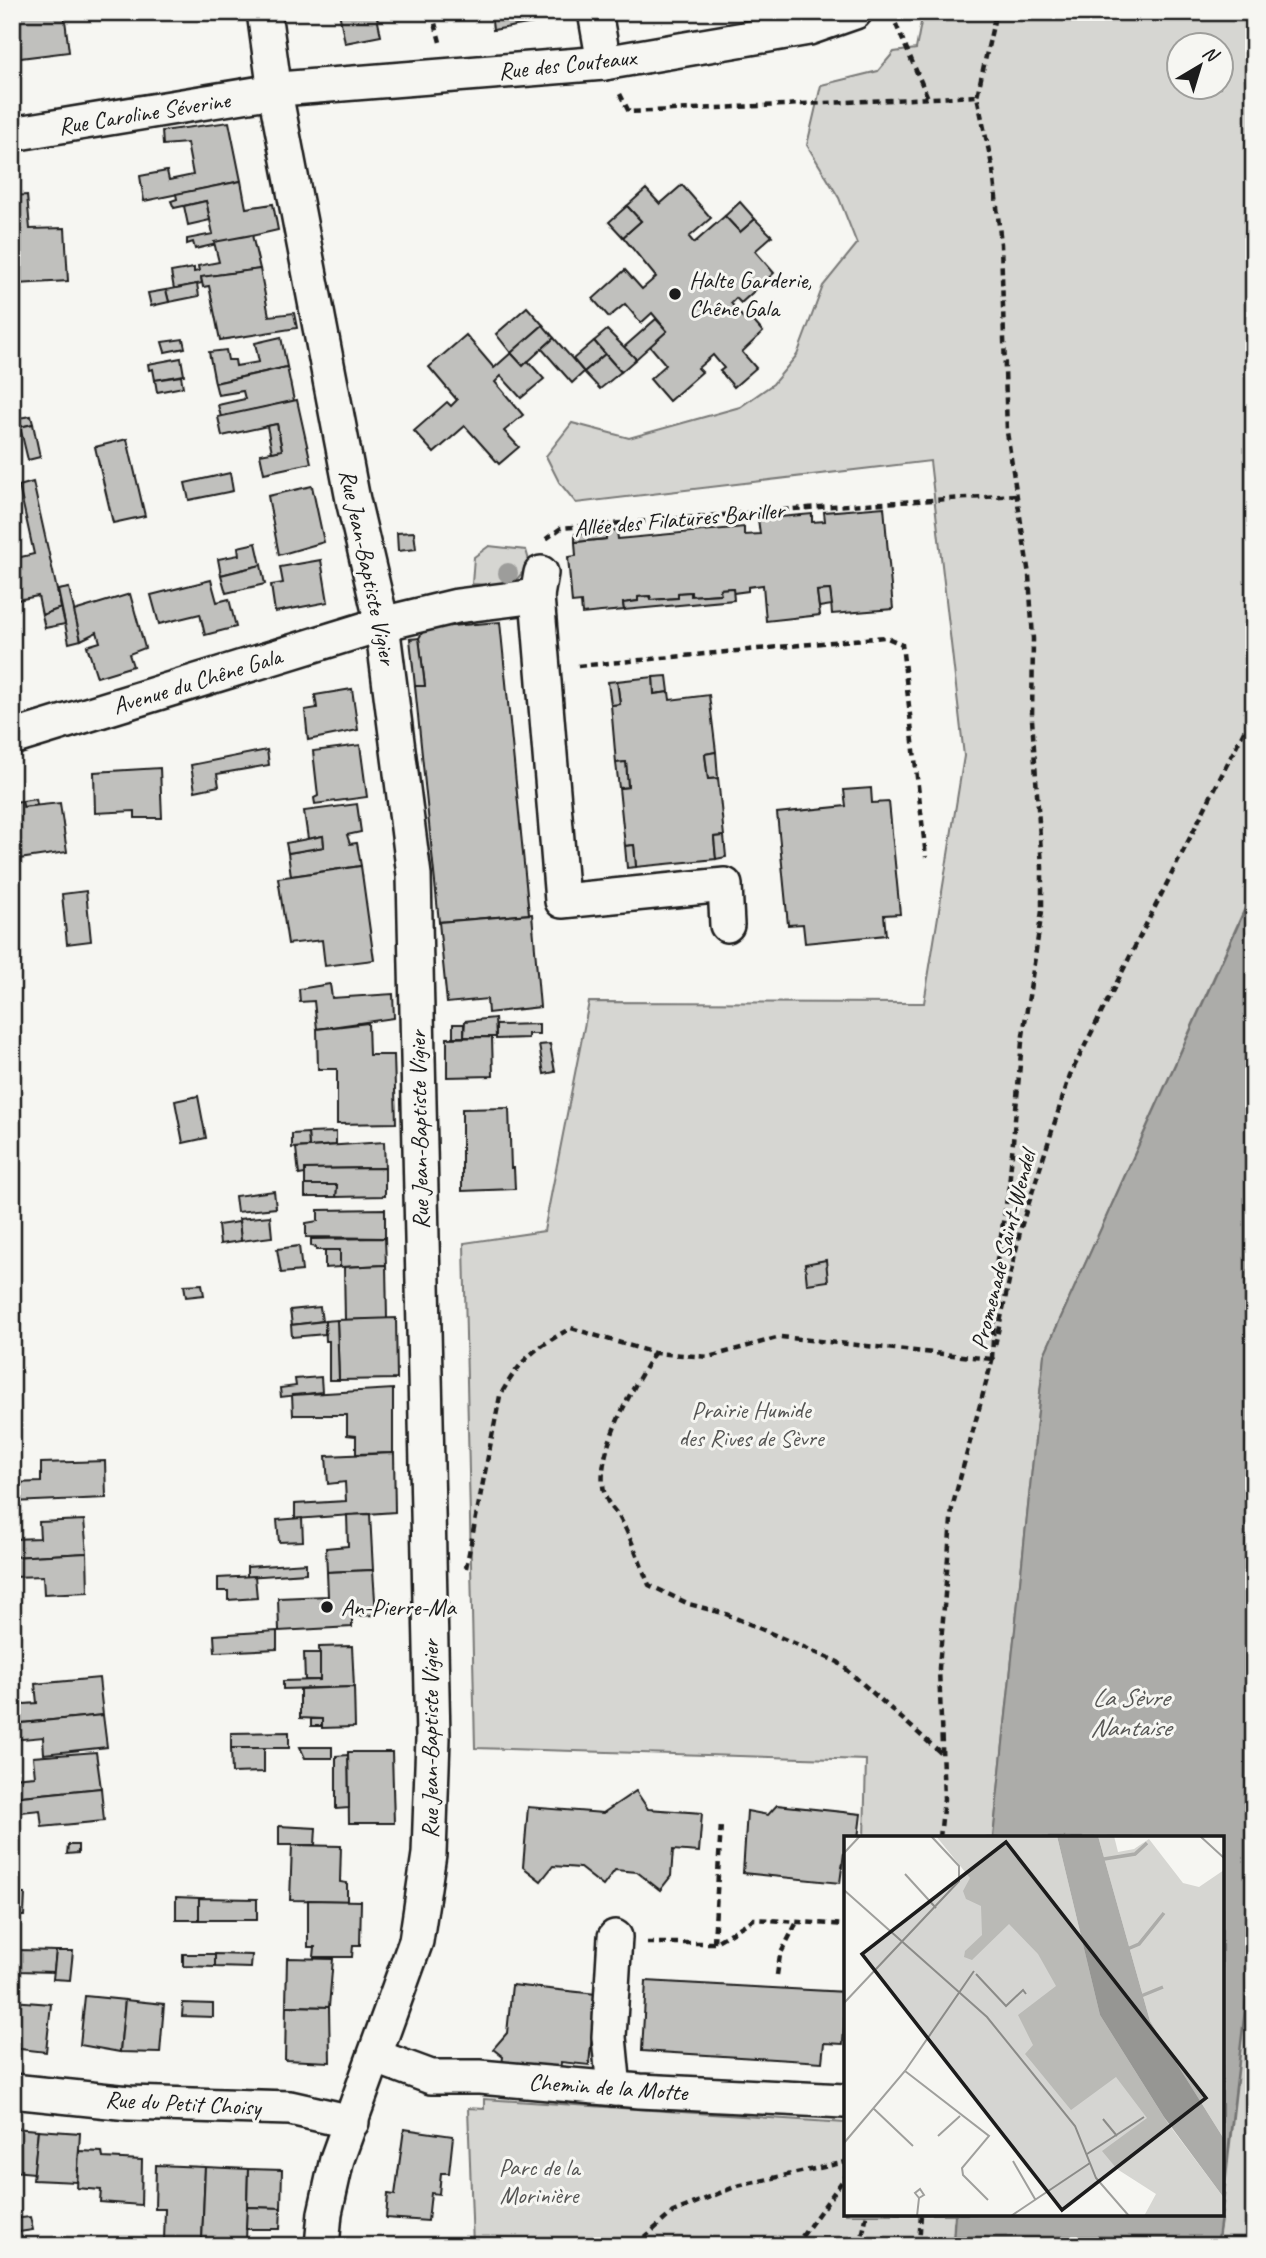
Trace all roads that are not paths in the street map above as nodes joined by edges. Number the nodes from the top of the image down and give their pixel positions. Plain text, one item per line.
1 (264, 12) edge
2 (595, 12) edge
3 (855, 12) edge
4 (604, 63) junction
5 (275, 92) junction
6 (12, 134) edge
7 (382, 624) junction
8 (12, 738) edge
9 (727, 925) dead end
10 (615, 1942) road end
11 (377, 2056) junction
12 (614, 2089) junction
13 (12, 2091) edge
14 (844, 2101) dead end
15 (352, 2122) junction
16 (322, 2246) edge

1 - 5 street, Rue Jean-Baptiste Vigier
2 - 4 street
3 - 4 street, Rue des Couteaux
4 - 5 street, Rue des Couteaux
5 - 6 street, Rue Caroline Séverine
5 - 7 street, Rue Jean-Baptiste Vigier
7 - 8 street, Avenue du Chêne Gala
7 - 9 street
7 - 11 street, Rue Jean-Baptiste Vigier
10 - 12 street
11 - 12 street, Chemin de la Motte
11 - 15 street, Rue Jean-Baptiste Vigier
12 - 14 street, Chemin de la Motte
13 - 15 street, Rue du Petit Choisy
15 - 16 street, Rue Jean-Baptiste Vigier

